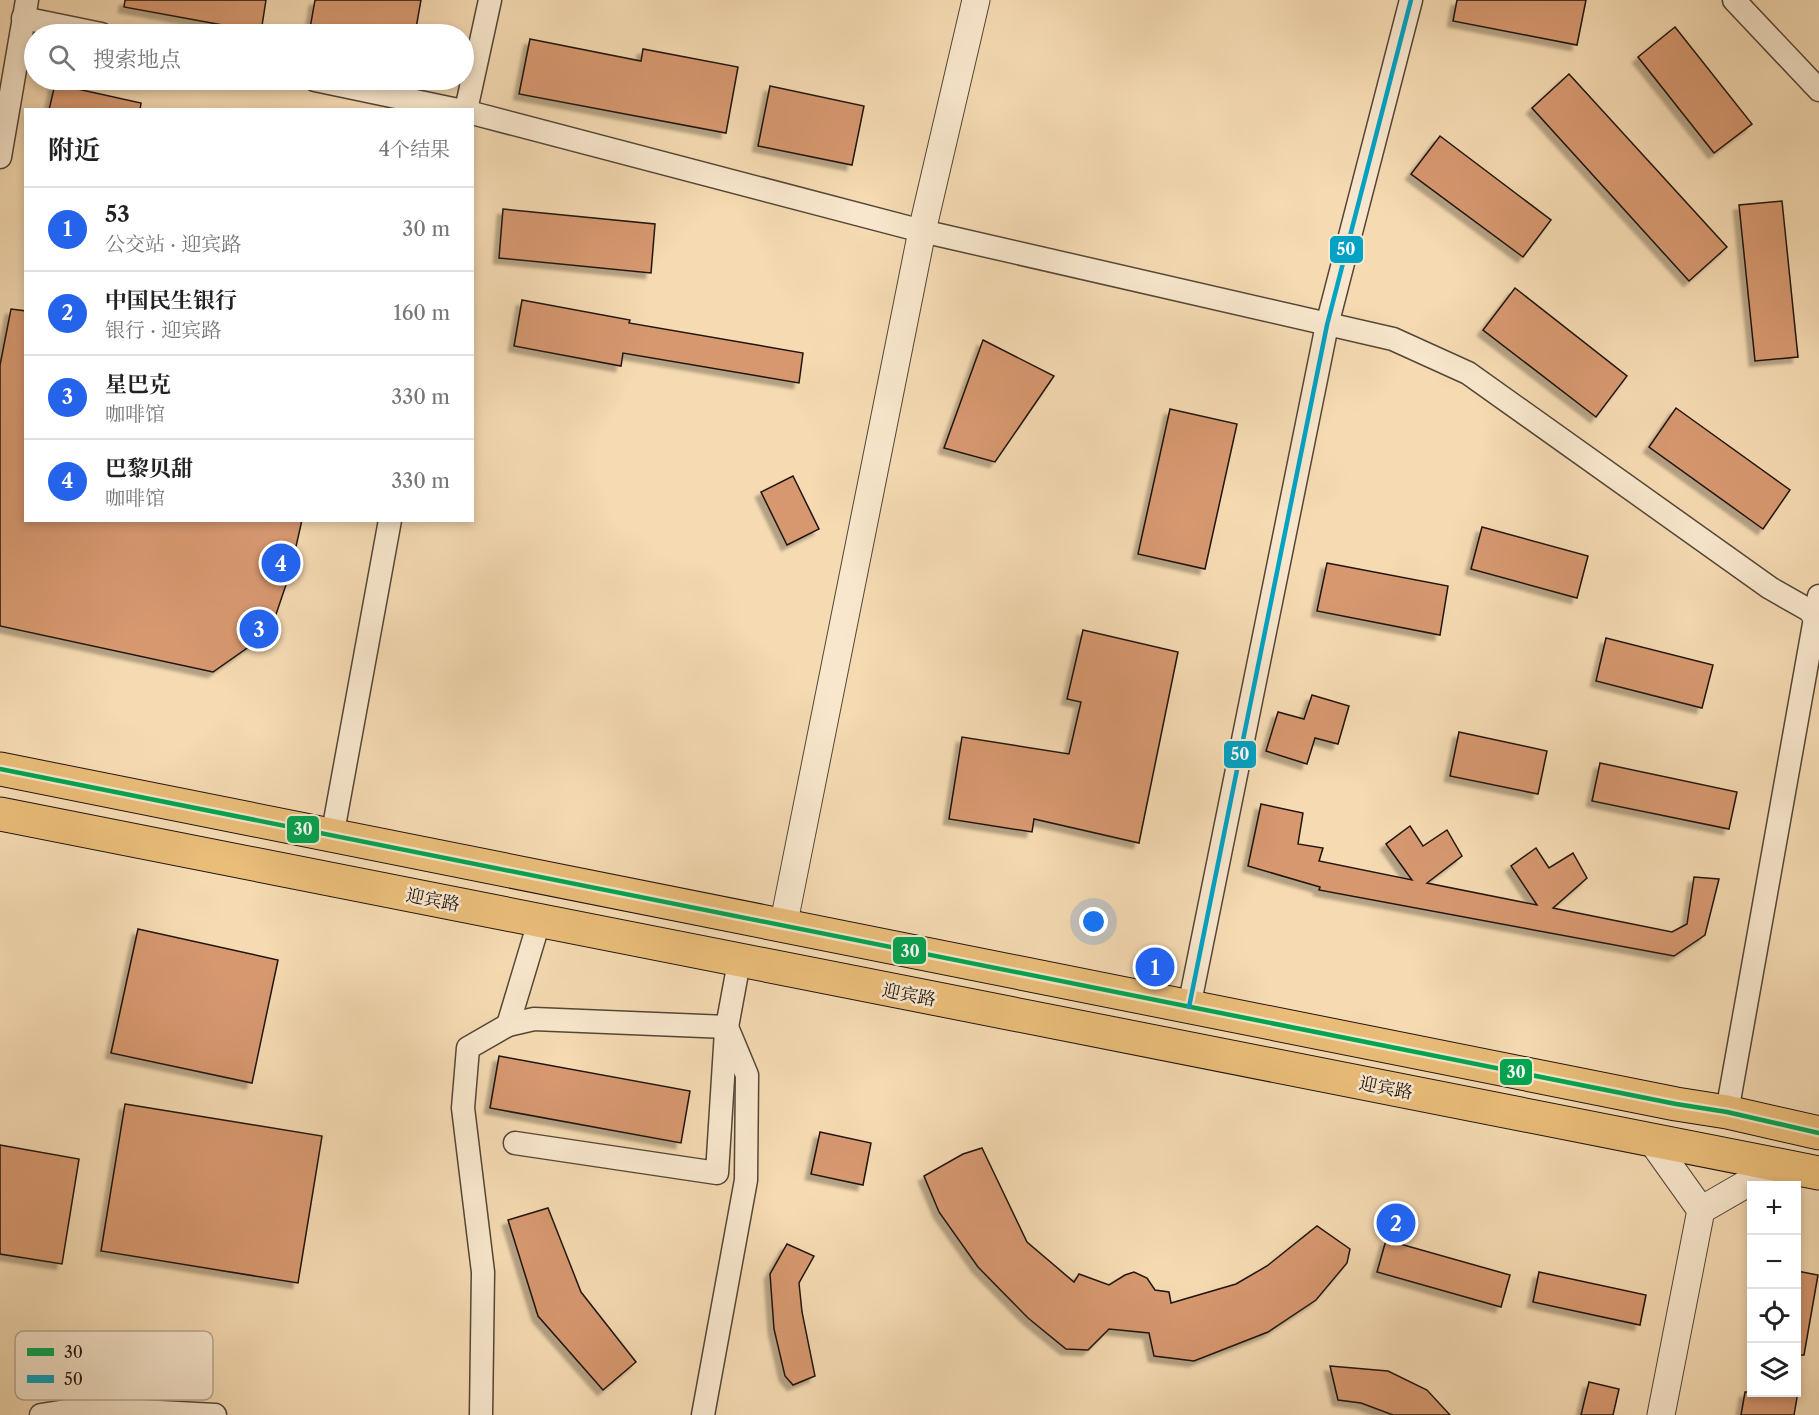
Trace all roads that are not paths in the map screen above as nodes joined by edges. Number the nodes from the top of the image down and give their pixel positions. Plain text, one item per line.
1 (490, 0) edge
2 (976, 0) edge
3 (1411, 0) edge
4 (1734, 0) edge
5 (25, 9) edge
6 (71, 24) edge
7 (474, 70) edge
8 (363, 90) edge
9 (470, 90) edge
10 (1819, 90) edge
11 (448, 108) edge
12 (465, 108) edge
13 (474, 114) edge
14 (0, 157) edge
15 (922, 231) junction
16 (1327, 325) junction
17 (390, 522) edge
18 (1817, 608) edge
19 (0, 769) edge
20 (0, 814) edge
21 (332, 837) junction
22 (539, 922) junction
23 (783, 927) junction
24 (739, 962) junction
25 (1189, 1007) junction
26 (508, 1025) junction
27 (727, 1027) junction
28 (1516, 1072) junction
29 (1508, 1112) junction
30 (1727, 1112) junction
31 (1819, 1133) edge
32 (1651, 1140) junction
33 (515, 1143) dead end
34 (1779, 1165) junction
35 (717, 1173) junction
36 (1819, 1173) edge
37 (746, 1180) junction
38 (1701, 1210) junction
39 (41, 1415) edge
40 (215, 1415) edge
41 (481, 1415) edge
42 (703, 1415) edge
43 (1661, 1415) edge

1 - 7 street
2 - 15 street
3 - 16 street
4 - 10 street
5 - 6 street
5 - 14 street
8 - 11 street
9 - 12 street
13 - 15 street
15 - 16 street
15 - 23 street
16 - 18 street
16 - 25 street
17 - 21 street
18 - 30 street
19 - 21 highway
20 - 22 highway, 迎宾路
21 - 23 highway
22 - 24 highway, 迎宾路
22 - 26 street
23 - 25 highway
24 - 27 street
24 - 29 highway, 迎宾路
25 - 28 highway
26 - 27 street
26 - 41 street
27 - 35 street
27 - 37 street
28 - 29 highway
28 - 30 highway
29 - 32 highway, 迎宾路
30 - 31 highway
32 - 34 highway, 迎宾路
32 - 38 street
33 - 35 street
34 - 36 highway, 迎宾路
34 - 38 street
35 - 37 street
37 - 42 street
38 - 43 street
39 - 40 street

